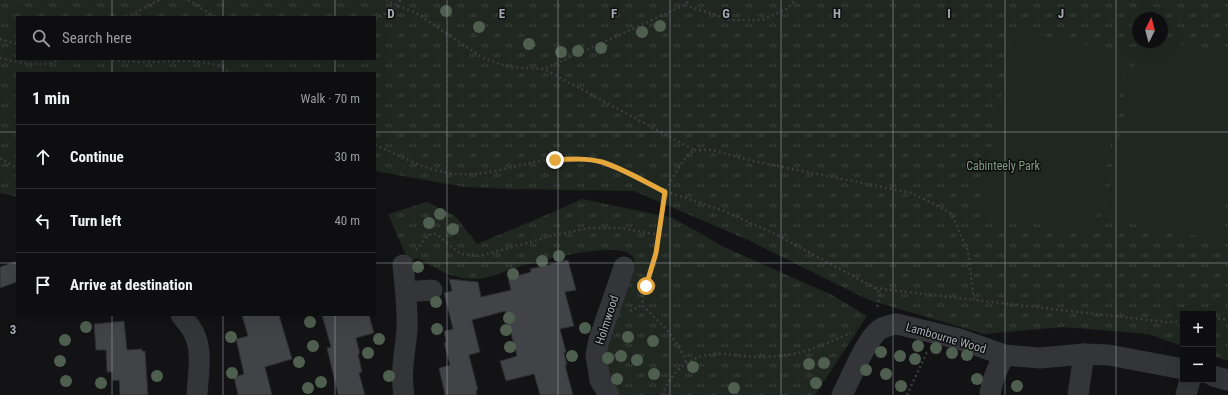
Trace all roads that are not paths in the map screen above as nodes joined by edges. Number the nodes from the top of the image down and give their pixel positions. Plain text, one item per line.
1 (409, 259) road end
2 (624, 267) dead end
3 (432, 290) dead end
4 (406, 292) junction
5 (182, 316) edge
6 (1084, 354) junction
7 (1004, 356) junction
8 (1180, 368) edge
9 (1216, 377) edge
10 (1228, 380) edge
11 (1189, 383) edge
12 (197, 395) edge
13 (404, 395) edge
14 (609, 395) edge
15 (842, 395) edge
16 (990, 395) edge
17 (1078, 395) edge
18 (1186, 395) edge

1 - 4 street
2 - 14 street, Holmwood
3 - 4 street
4 - 13 street
5 - 12 street
6 - 7 street, Lambourne Wood
6 - 8 street, Lambourne Wood
6 - 17 street
7 - 15 street, Lambourne Wood
7 - 16 street, Lambourne Wood
9 - 10 street
11 - 18 street

